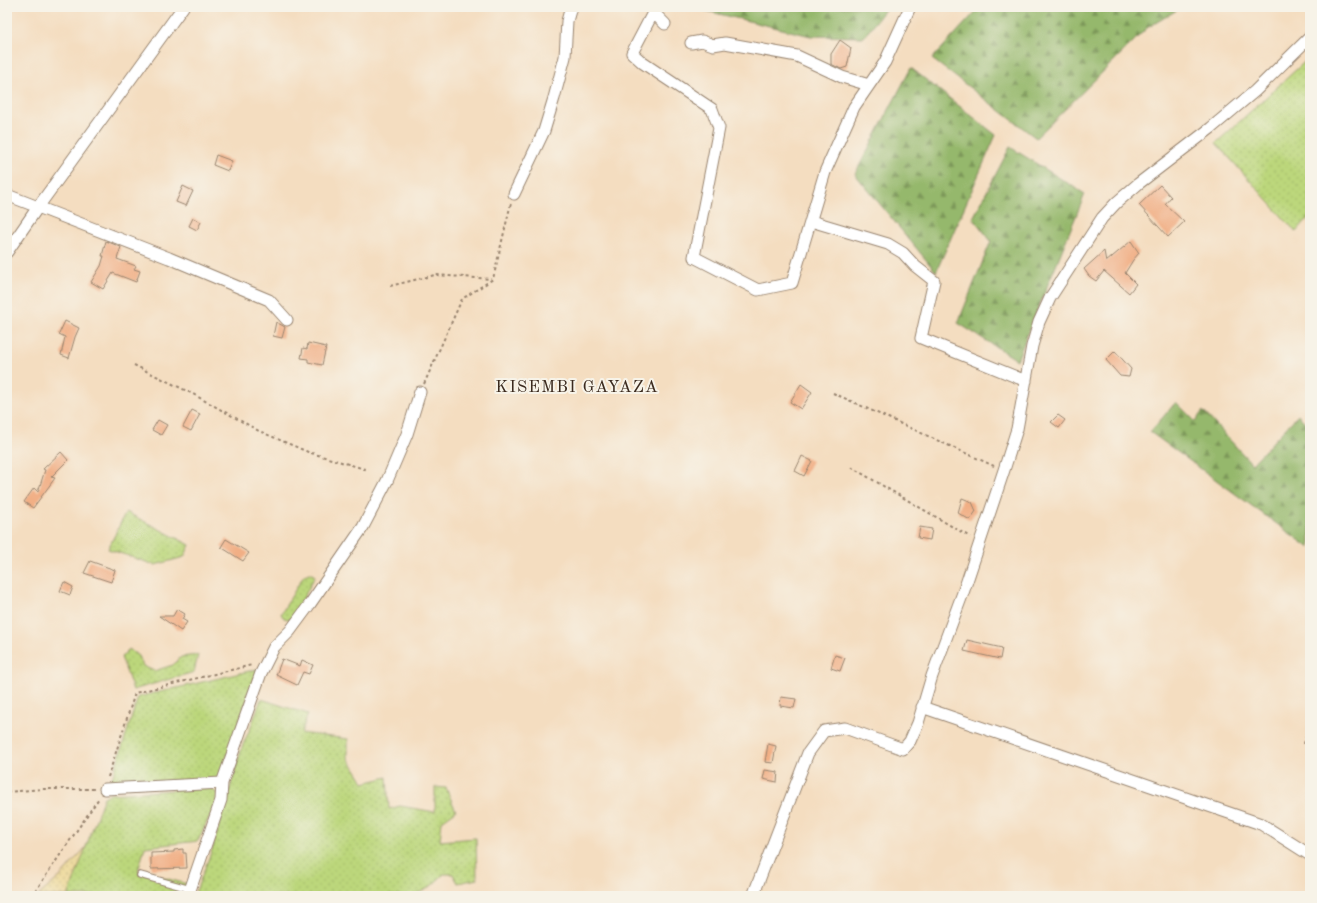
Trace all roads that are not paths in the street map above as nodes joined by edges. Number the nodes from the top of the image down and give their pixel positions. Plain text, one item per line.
1 (183, 7) edge
2 (571, 7) edge
3 (910, 7) edge
4 (655, 10) edge
5 (665, 24) dead end
6 (1310, 37) edge
7 (691, 43) dead end
8 (869, 85) junction
9 (514, 194) road end
10 (7, 195) edge
11 (38, 207) junction
12 (810, 221) junction
13 (7, 252) edge
14 (287, 320) dead end
15 (1026, 382) junction
16 (420, 392) road end
17 (922, 707) junction
18 (222, 783) junction
19 (105, 789) road end
20 (1310, 855) edge
21 (140, 875) dead end
22 (189, 893) edge
23 (753, 896) edge

1 - 11 street
2 - 9 street
3 - 8 street
4 - 5 street
4 - 12 street
6 - 15 street
7 - 8 street
8 - 12 street
10 - 11 street
11 - 13 street
11 - 14 street
12 - 15 street
15 - 17 street
16 - 18 street
17 - 20 street
17 - 23 street
18 - 19 street
18 - 22 street
21 - 22 lane

